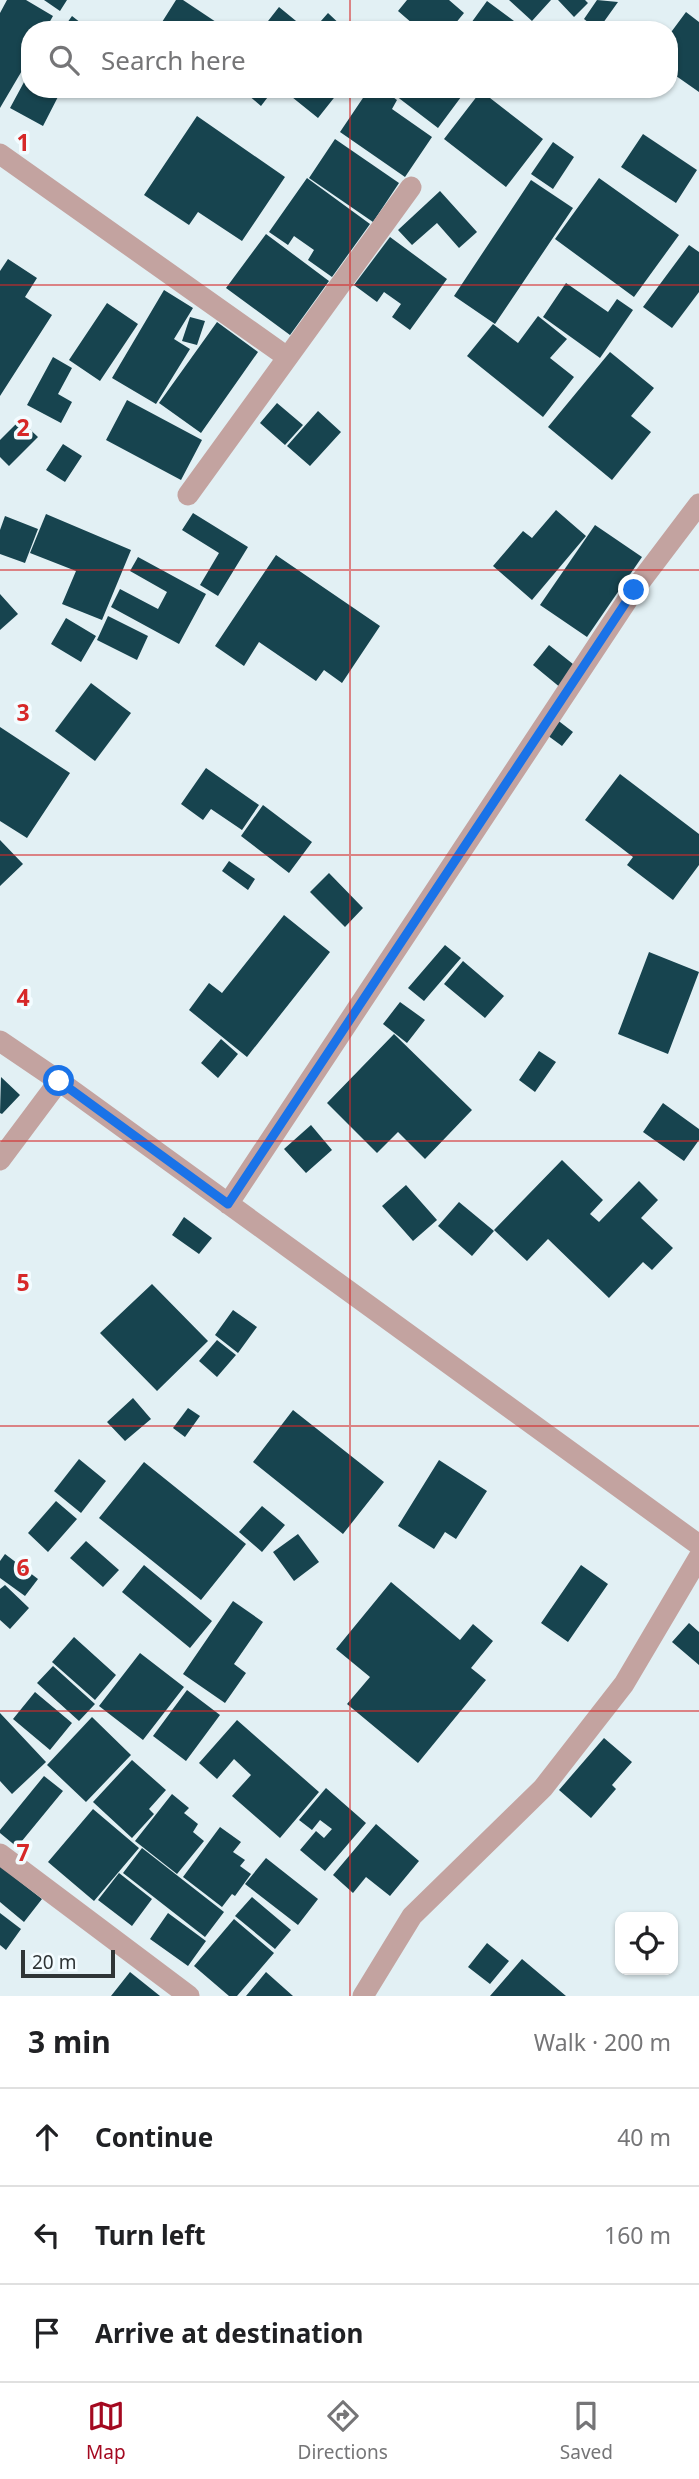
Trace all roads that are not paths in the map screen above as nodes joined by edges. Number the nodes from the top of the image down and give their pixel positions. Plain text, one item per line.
1 (0, 154) edge
2 (411, 187) dead end
3 (287, 356) junction
4 (188, 495) dead end
5 (699, 503) edge
6 (0, 1041) edge
7 (59, 1081) junction
8 (0, 1160) edge
9 (228, 1204) junction
10 (699, 1545) edge
11 (699, 1558) edge
12 (0, 1854) edge
13 (189, 1996) edge
14 (363, 1996) edge

1 - 3 street
2 - 3 street
3 - 4 street
5 - 9 street
6 - 7 street
7 - 8 street
7 - 9 street
9 - 10 street
11 - 14 street
12 - 13 street

